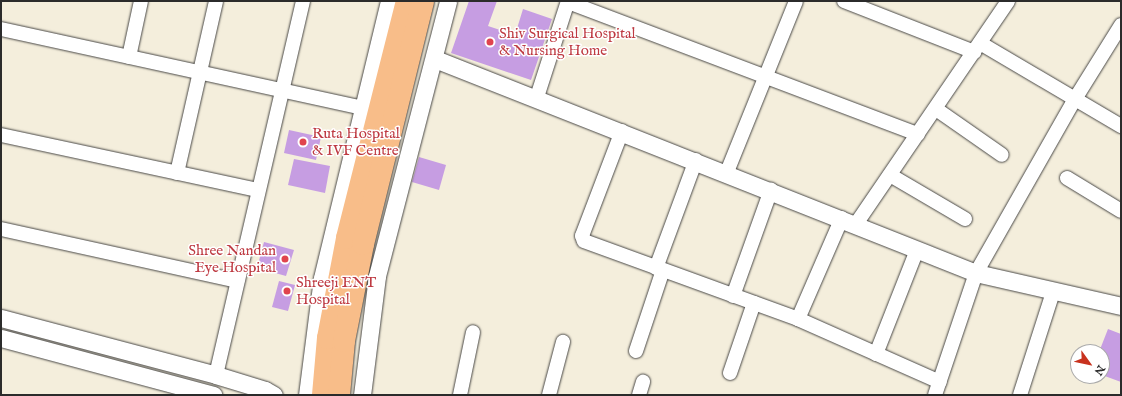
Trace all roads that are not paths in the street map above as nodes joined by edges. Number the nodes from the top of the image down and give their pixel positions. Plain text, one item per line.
1 (141, 1) edge
2 (216, 1) edge
3 (303, 1) edge
4 (389, 1) edge
5 (406, 1) edge
6 (423, 1) edge
7 (448, 1) edge
8 (568, 1) edge
9 (796, 1) edge
10 (844, 1) edge
11 (1008, 1) edge
12 (1121, 25) edge
13 (1, 29) edge
14 (977, 47) junction
15 (129, 57) junction
16 (435, 59) junction
17 (200, 73) junction
18 (767, 77) junction
19 (283, 91) junction
20 (537, 97) junction
21 (1075, 99) junction
22 (362, 108) junction
23 (936, 109) junction
24 (1121, 126) edge
25 (622, 131) junction
26 (918, 134) junction
27 (1, 136) edge
28 (1002, 155) dead end
29 (696, 160) junction
30 (727, 172) junction
31 (177, 173) junction
32 (890, 175) junction
33 (1067, 178) dead end
34 (258, 190) junction
35 (771, 190) junction
36 (1121, 211) edge
37 (965, 219) dead end
38 (849, 221) junction
39 (1, 229) edge
40 (916, 250) junction
41 (660, 269) junction
42 (976, 273) junction
43 (238, 281) junction
44 (1053, 292) junction
45 (733, 296) junction
46 (754, 303) junction
47 (1121, 306) edge
48 (1, 318) edge
49 (798, 319) junction
50 (473, 332) dead end
51 (1, 338) edge
52 (563, 342) dead end
53 (636, 351) dead end
54 (876, 354) junction
55 (730, 373) dead end
56 (216, 375) junction
57 (937, 388) edge
58 (213, 395) edge
59 (274, 395) edge
60 (306, 395) edge
61 (323, 395) edge
62 (339, 395) edge
63 (362, 395) edge
64 (460, 395) edge
65 (549, 395) edge
66 (1020, 395) edge

1 - 15 street
2 - 17 street
3 - 19 street
4 - 22 street
5 - 61 main road
6 - 62 main road
7 - 16 street
8 - 18 street
8 - 20 street
9 - 18 street
10 - 14 street
11 - 14 street
12 - 21 street
13 - 15 street
14 - 21 street
14 - 23 street
15 - 17 street
16 - 20 street
16 - 63 street
17 - 19 street
17 - 31 street
18 - 26 street
18 - 30 street
19 - 22 street
19 - 34 street
20 - 25 street
21 - 24 street
21 - 42 street
22 - 60 street
23 - 26 street
23 - 28 street
25 - 29 street
25 - 41 street
26 - 32 street
27 - 31 street
29 - 30 street
29 - 41 street
30 - 35 street
31 - 34 street
32 - 37 street
32 - 38 street
33 - 36 street
34 - 43 street
35 - 38 street
35 - 45 street
38 - 40 street
38 - 49 street
39 - 43 street
40 - 42 street
40 - 54 street
41 - 45 street
41 - 53 street
42 - 44 street
42 - 57 street
43 - 56 street
44 - 47 street
44 - 66 street
45 - 46 street
46 - 49 street
46 - 55 street
48 - 56 street
49 - 54 street
50 - 64 street
51 - 58 street
52 - 65 street
54 - 57 street
56 - 59 street

